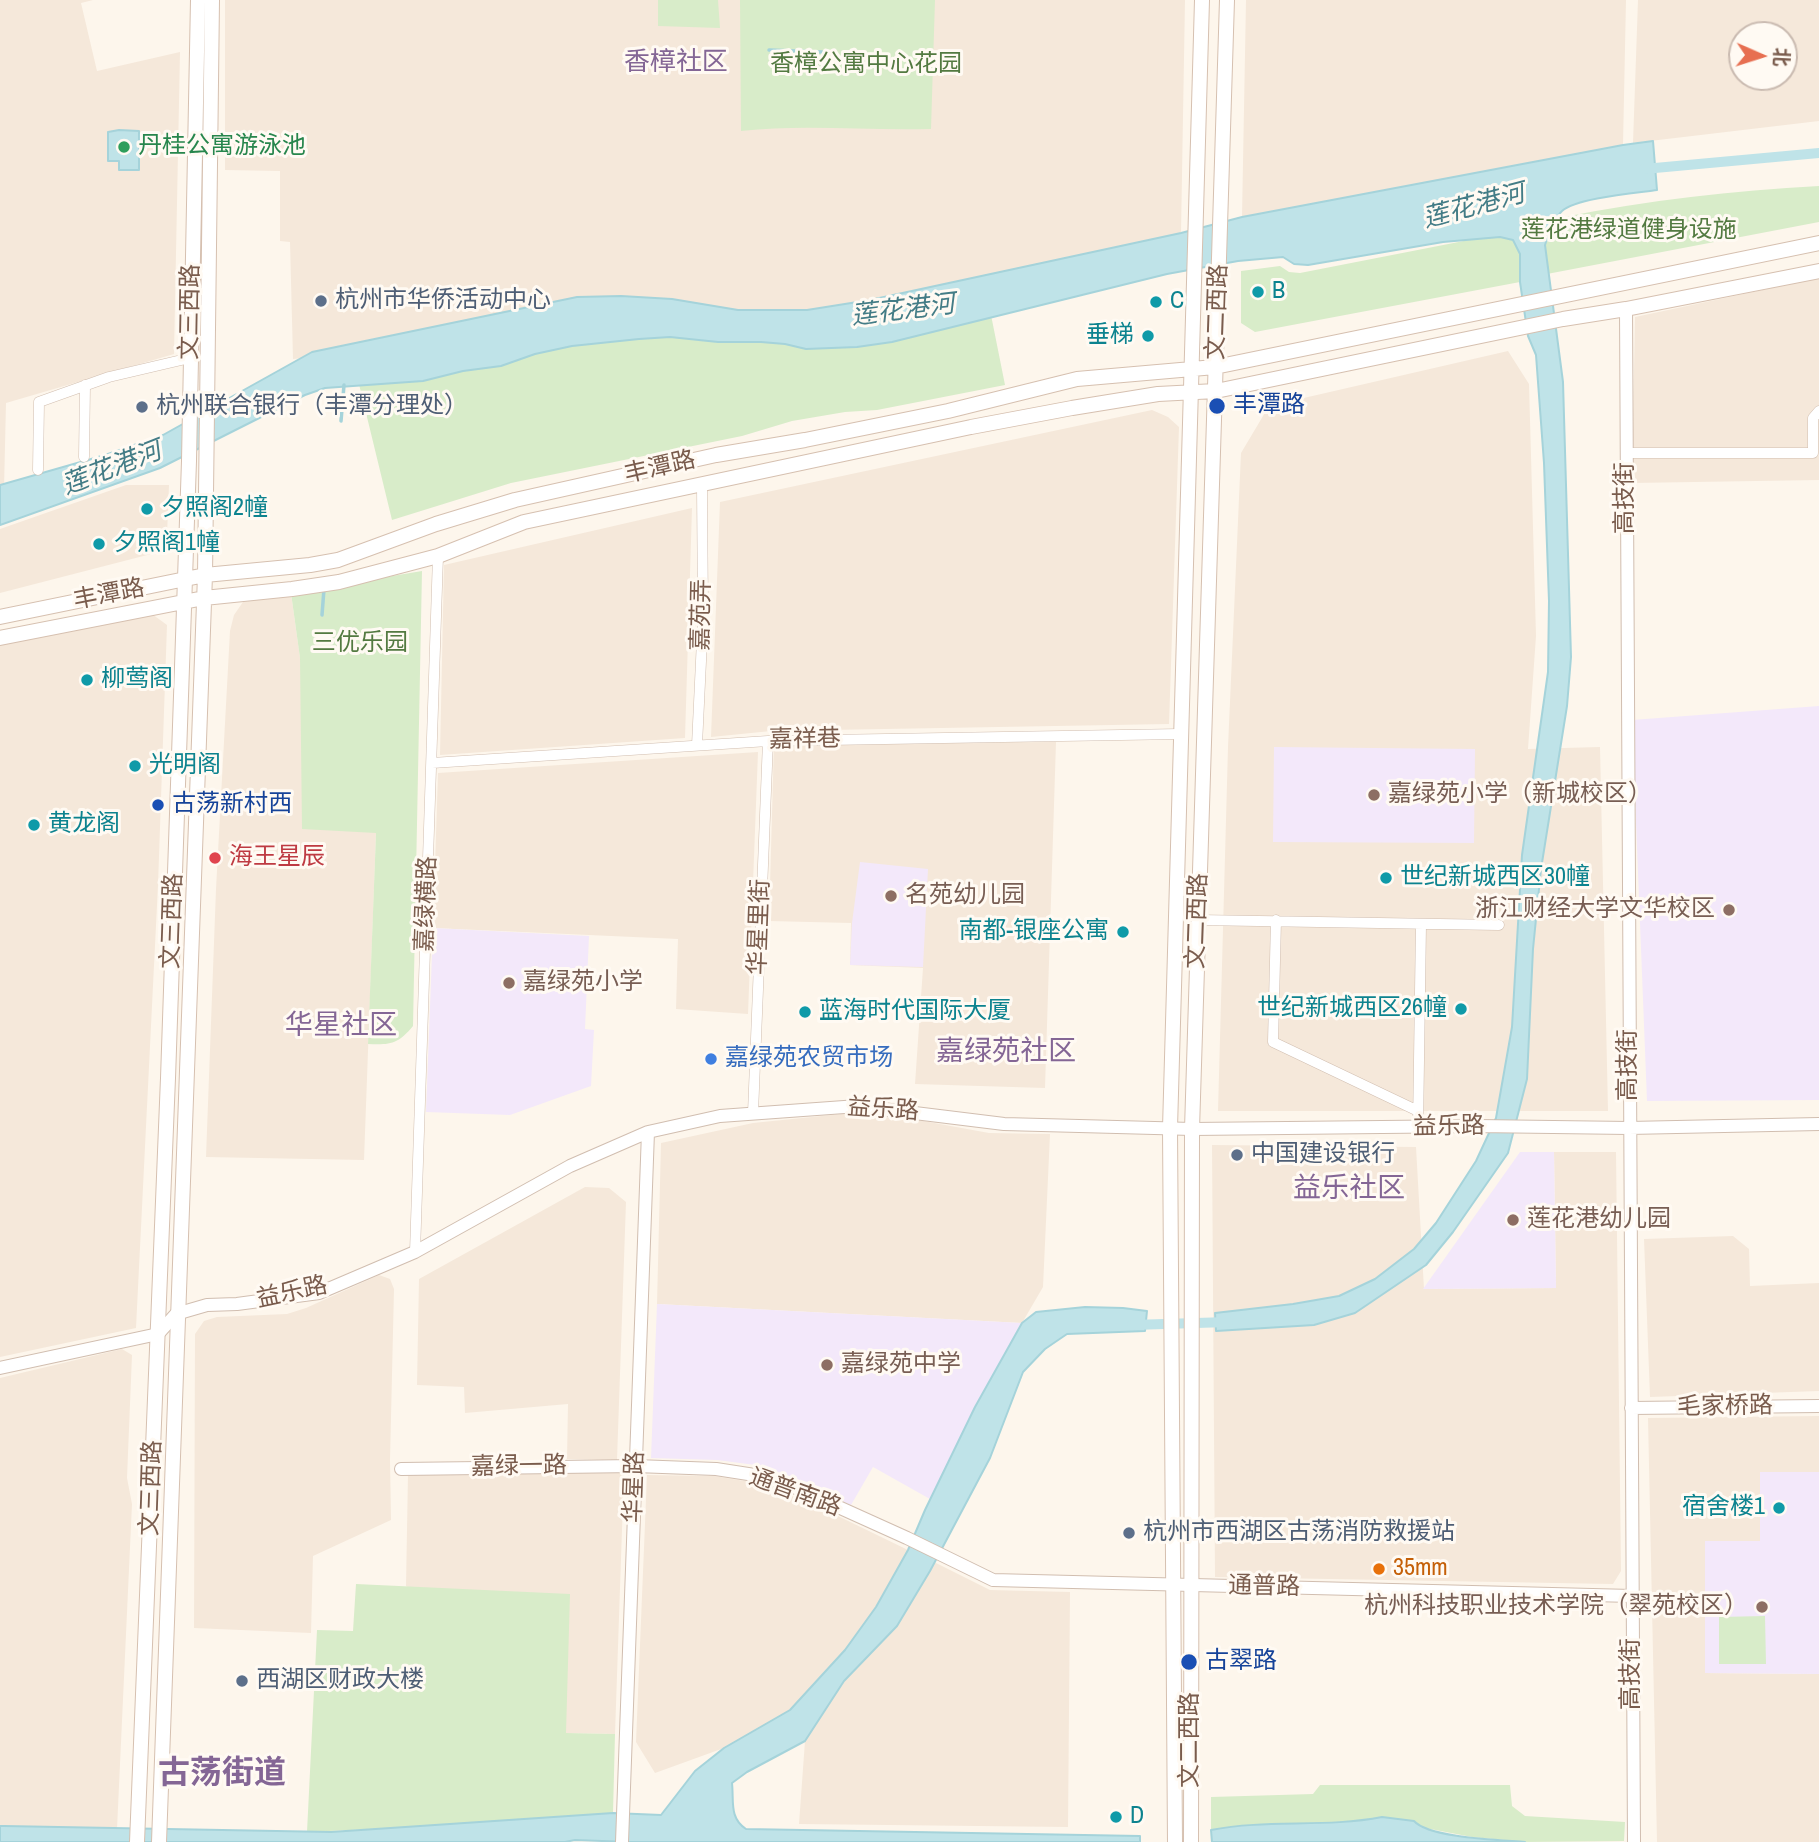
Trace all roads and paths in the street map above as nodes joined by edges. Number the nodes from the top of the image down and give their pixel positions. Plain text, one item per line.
1 (198, 0) edge
2 (212, 0) edge
3 (1202, 0) edge
4 (1227, 0) edge
5 (1819, 243) edge
6 (1819, 271) edge
7 (1626, 309) junction
8 (190, 358) junction
9 (1215, 366) junction
10 (1192, 368) junction
11 (85, 385) junction
12 (1216, 391) junction
13 (1191, 393) junction
14 (1819, 411) edge
15 (1626, 453) junction
16 (84, 457) dead end
17 (38, 470) dead end
18 (702, 485) junction
19 (438, 556) junction
20 (205, 575) junction
21 (184, 580) junction
22 (204, 598) junction
23 (184, 602) junction
24 (0, 617) edge
25 (0, 638) edge
26 (1180, 734) junction
27 (768, 741) junction
28 (697, 745) junction
29 (432, 763) junction
30 (1198, 920) junction
31 (1276, 920) junction
32 (1421, 924) junction
33 (1499, 925) dead end
34 (1418, 1111) junction
35 (752, 1113) junction
36 (1819, 1124) edge
37 (1170, 1128) junction
38 (1418, 1128) junction
39 (1629, 1128) junction
40 (1192, 1129) junction
41 (648, 1132) junction
42 (415, 1252) junction
43 (176, 1314) junction
44 (158, 1334) junction
45 (0, 1367) edge
46 (1819, 1406) edge
47 (1631, 1408) junction
48 (636, 1466) junction
49 (401, 1469) dead end
50 (907, 1538) joint
51 (1174, 1585) junction
52 (1190, 1585) junction
53 (1632, 1596) junction
54 (1183, 1811) junction
55 (137, 1842) edge
56 (159, 1842) edge
57 (622, 1842) edge
58 (1175, 1842) edge
59 (1191, 1842) edge
60 (1634, 1842) edge

1 - 8 main road, 文三西路
2 - 20 main road, 文三西路
3 - 10 main road, 文二西路
4 - 9 main road, 文二西路
5 - 9 main road, 丰潭路
6 - 7 main road, 丰潭路
7 - 12 main road, 丰潭路
7 - 15 street, 高技街
8 - 11 street
8 - 21 main road, 文三西路
9 - 10 main road, 丰潭路
9 - 12 main road, 文二西路
10 - 13 main road, 文二西路
10 - 20 main road, 丰潭路
11 - 16 street
11 - 17 street
12 - 13 main road, 丰潭路
12 - 30 main road, 文二西路
13 - 18 main road, 丰潭路
13 - 26 main road, 文二西路
14 - 15 street
15 - 39 street, 高技街
18 - 19 main road, 丰潭路
18 - 28 street, 嘉苑弄
19 - 22 main road, 丰潭路
19 - 29 street, 嘉绿横路
20 - 21 main road, 丰潭路
20 - 22 main road, 文三西路
21 - 23 main road, 文三西路
21 - 24 main road, 丰潭路
22 - 23 main road, 丰潭路
22 - 43 main road, 文三西路
23 - 25 main road, 丰潭路
23 - 44 main road, 文三西路
26 - 27 street, 嘉祥巷
26 - 37 main road, 文二西路
27 - 28 street, 嘉祥巷
27 - 35 street, 华星里街
28 - 29 street, 嘉祥巷
29 - 42 street, 嘉绿横路
30 - 31 street
30 - 40 main road, 文二西路
31 - 32 street
31 - 34 street
32 - 33 street
32 - 34 street
34 - 38 street
35 - 37 street, 益乐路
35 - 41 street, 益乐路
36 - 39 street, 益乐路
37 - 40 street, 益乐路
37 - 51 main road, 文二西路
38 - 39 street, 益乐路
38 - 40 street, 益乐路
39 - 47 street, 高技街
40 - 52 main road, 文二西路
41 - 42 street, 益乐路
41 - 48 street, 华星路
42 - 43 street, 益乐路
43 - 44 street
43 - 56 main road, 文三西路
44 - 45 street
44 - 55 main road, 文三西路
46 - 47 street, 毛家桥路
47 - 53 street, 高技街
48 - 49 street, 嘉绿一路
48 - 50 street, 通普南路
48 - 57 street, 华星路
50 - 51 street, 通普路
51 - 52 street, 通普路
51 - 54 main road, 文二西路
52 - 53 street, 通普路
52 - 54 main road, 文二西路
53 - 60 street, 高技街
54 - 58 main road, 文二西路
54 - 59 main road, 文二西路

